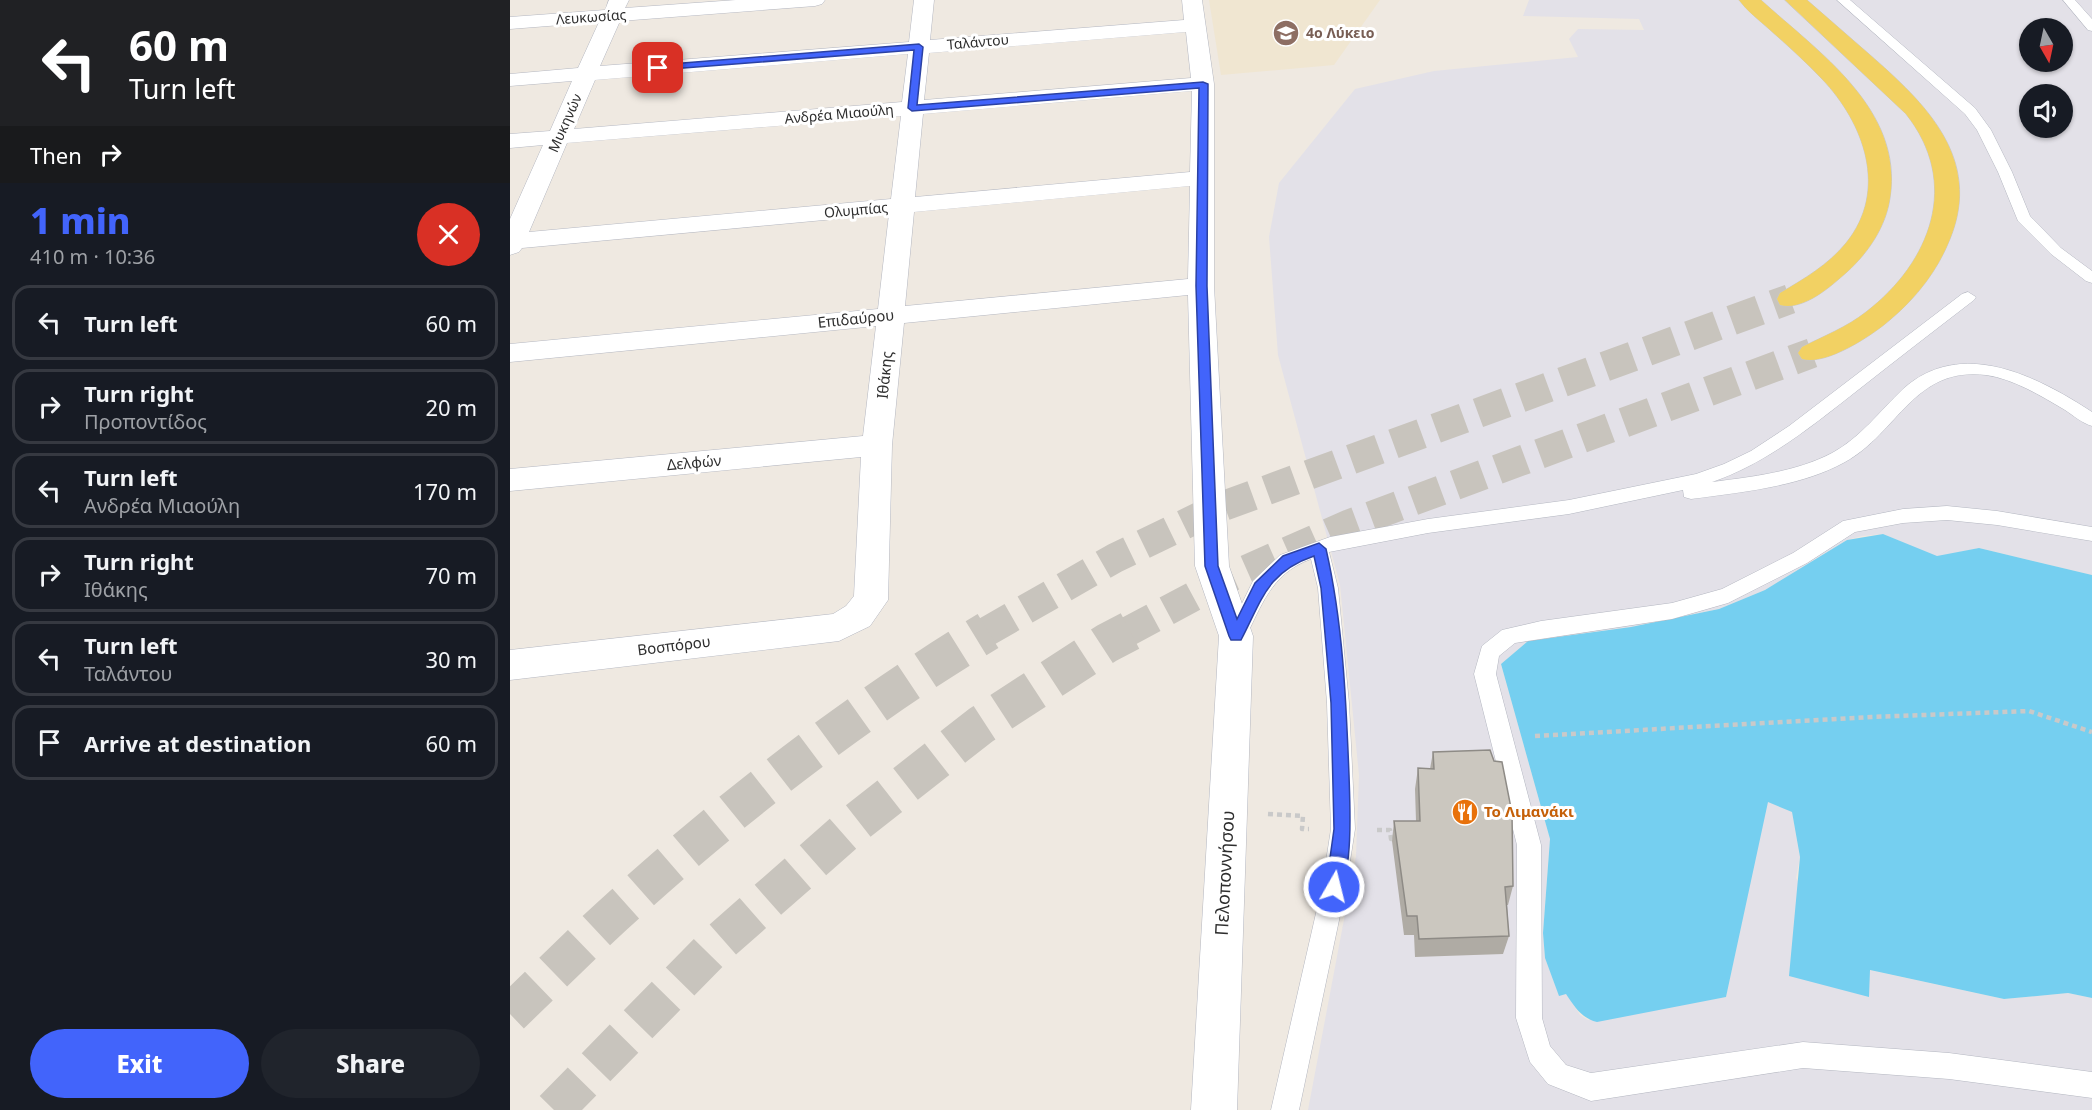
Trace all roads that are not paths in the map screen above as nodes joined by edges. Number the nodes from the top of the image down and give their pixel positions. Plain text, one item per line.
1 (815, 0) edge
2 (924, 0) edge
3 (1749, 0) edge
4 (1795, 0) edge
5 (1844, 0) edge
6 (2069, 0) edge
7 (616, 8) edge
8 (1193, 12) edge
9 (510, 23) edge
10 (2092, 27) edge
11 (919, 47) junction
12 (587, 74) junction
13 (510, 80) edge
14 (1203, 84) junction
15 (912, 108) junction
16 (559, 137) junction
17 (510, 141) edge
18 (1202, 178) junction
19 (902, 206) junction
20 (511, 243) edge
21 (2092, 278) edge
22 (1201, 286) junction
23 (1968, 297) dead end
24 (1790, 299) tunnel mouth
25 (891, 316) junction
26 (510, 353) edge
27 (1812, 353) tunnel mouth
28 (2092, 420) edge
29 (878, 446) junction
30 (510, 480) edge
31 (1569, 507) junction
32 (2092, 534) edge
33 (1319, 549) junction
34 (839, 627) joint
35 (1236, 636) junction
36 (510, 665) edge
37 (2092, 1085) edge
38 (1214, 1110) edge
39 (1285, 1110) edge

1 - 7 street, Λευκωσίας
2 - 11 street, Ιθάκης
3 - 24 main road
4 - 27 main road
5 - 21 lane
6 - 10 lane
7 - 9 street, Λευκωσίας
7 - 12 street, Μυκηνών
8 - 11 street, Ταλάντου
8 - 14 street
11 - 12 street, Ταλάντου
11 - 15 street, Ιθάκης
12 - 13 street, Ταλάντου
12 - 16 street, Μυκηνών
14 - 15 street, Ανδρέα Μιαούλη
14 - 18 street
15 - 16 street, Ανδρέα Μιαούλη
15 - 19 street, Ιθάκης
16 - 17 street, Ανδρέα Μιαούλη
16 - 20 street, Μυκηνών
18 - 19 street, Ολυμπίας
18 - 22 street
19 - 20 street, Ολυμπίας
19 - 25 street, Ιθάκης
22 - 25 street, Επιδαύρου
22 - 35 street
23 - 31 lane
25 - 26 street, Επιδαύρου
25 - 29 street, Ιθάκης
28 - 31 lane
29 - 30 street, Δελφών
29 - 34 street, Ιθάκης
31 - 33 lane
32 - 37 lane
33 - 35 lane
33 - 39 lane
34 - 36 street, Βοσπόρου
35 - 38 street, Πελοποννήσου

